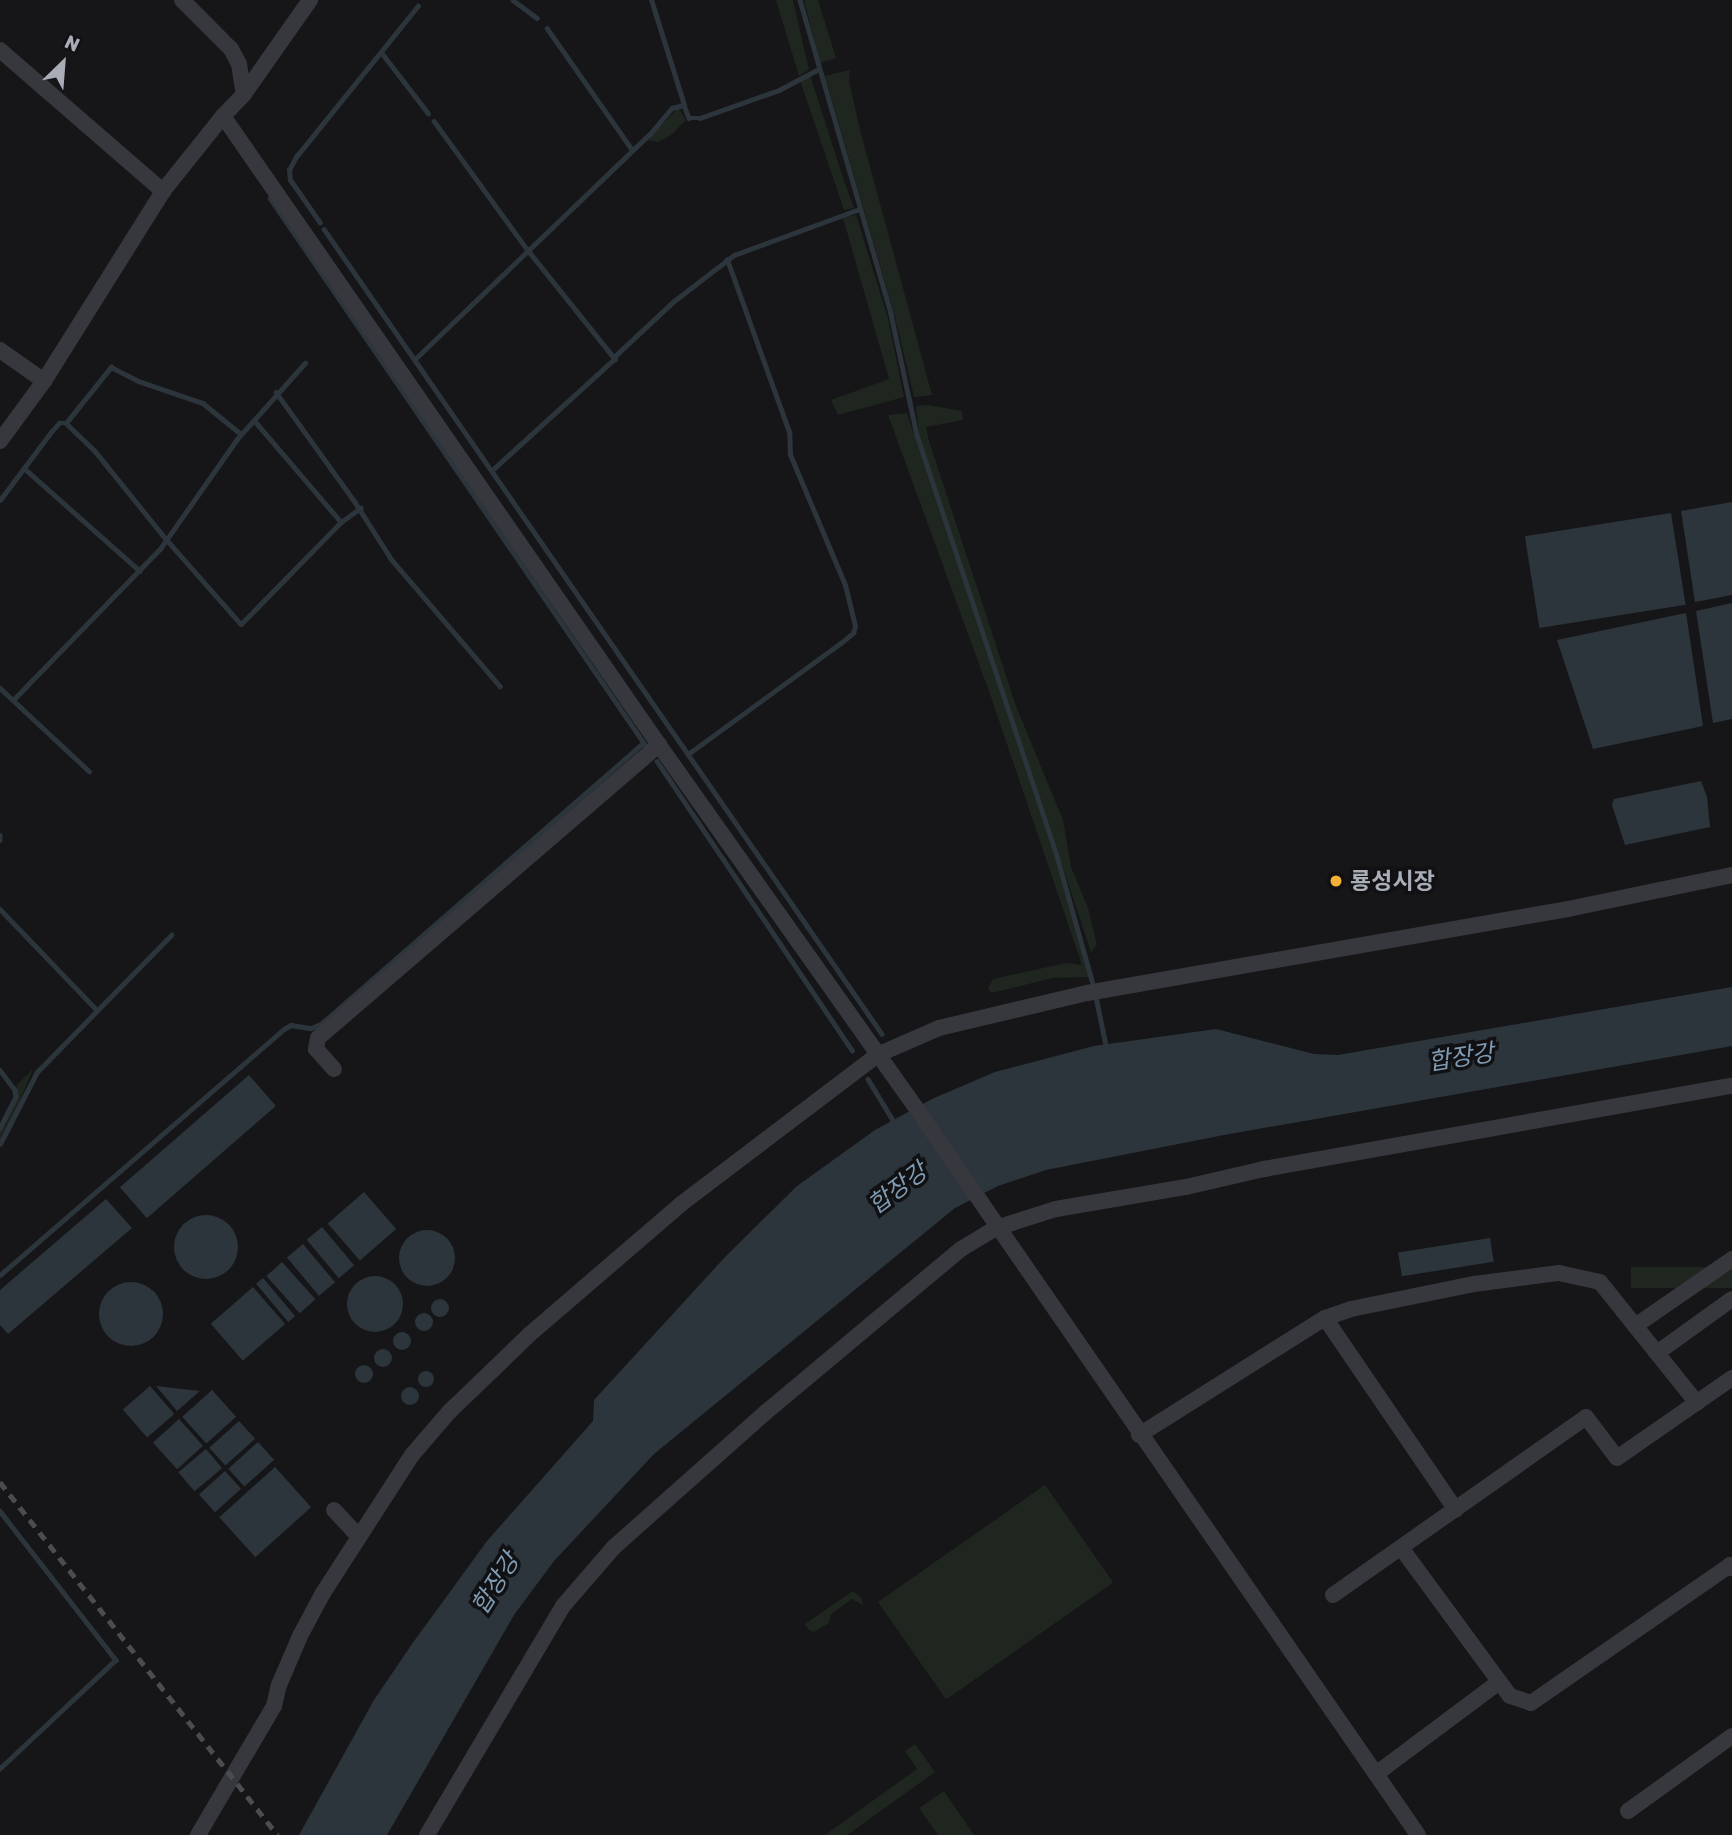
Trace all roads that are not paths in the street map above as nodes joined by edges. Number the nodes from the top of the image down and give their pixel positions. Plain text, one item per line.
1 (181, 0) edge
2 (310, 0) edge
3 (0, 50) edge
4 (244, 94) junction
5 (223, 116) junction
6 (163, 191) junction
7 (0, 350) edge
8 (44, 381) junction
9 (0, 442) edge
10 (659, 745) junction
11 (1732, 875) edge
12 (877, 1055) junction
13 (334, 1069) dead end
14 (1732, 1086) edge
15 (992, 1222) junction
16 (1732, 1259) edge
17 (1732, 1298) edge
18 (1325, 1318) junction
19 (1635, 1326) junction
20 (1657, 1353) junction
21 (1732, 1378) edge
22 (1697, 1403) junction
23 (1139, 1435) junction
24 (334, 1510) dead end
25 (1456, 1510) junction
26 (358, 1536) junction
27 (1402, 1549) junction
28 (1732, 1568) edge
29 (1333, 1595) dead end
30 (1499, 1682) junction
31 (1732, 1737) edge
32 (1376, 1774) junction
33 (1628, 1811) dead end
34 (198, 1835) edge
35 (428, 1835) edge
36 (1418, 1835) edge

1 - 4 street
2 - 4 street
3 - 6 street
4 - 5 street
5 - 6 street
5 - 10 street
6 - 8 street
7 - 8 street
8 - 9 street
10 - 12 street
10 - 13 street
11 - 12 street
12 - 15 street
12 - 26 street
14 - 15 street
15 - 23 street
15 - 35 street
16 - 19 street
17 - 20 street
18 - 19 street
18 - 23 street
18 - 25 street
19 - 20 street
20 - 22 street
21 - 22 street
22 - 25 street
23 - 32 street
24 - 26 street
25 - 27 street
26 - 34 street
27 - 29 street
27 - 30 street
28 - 30 street
30 - 32 street
31 - 33 street
32 - 36 street

